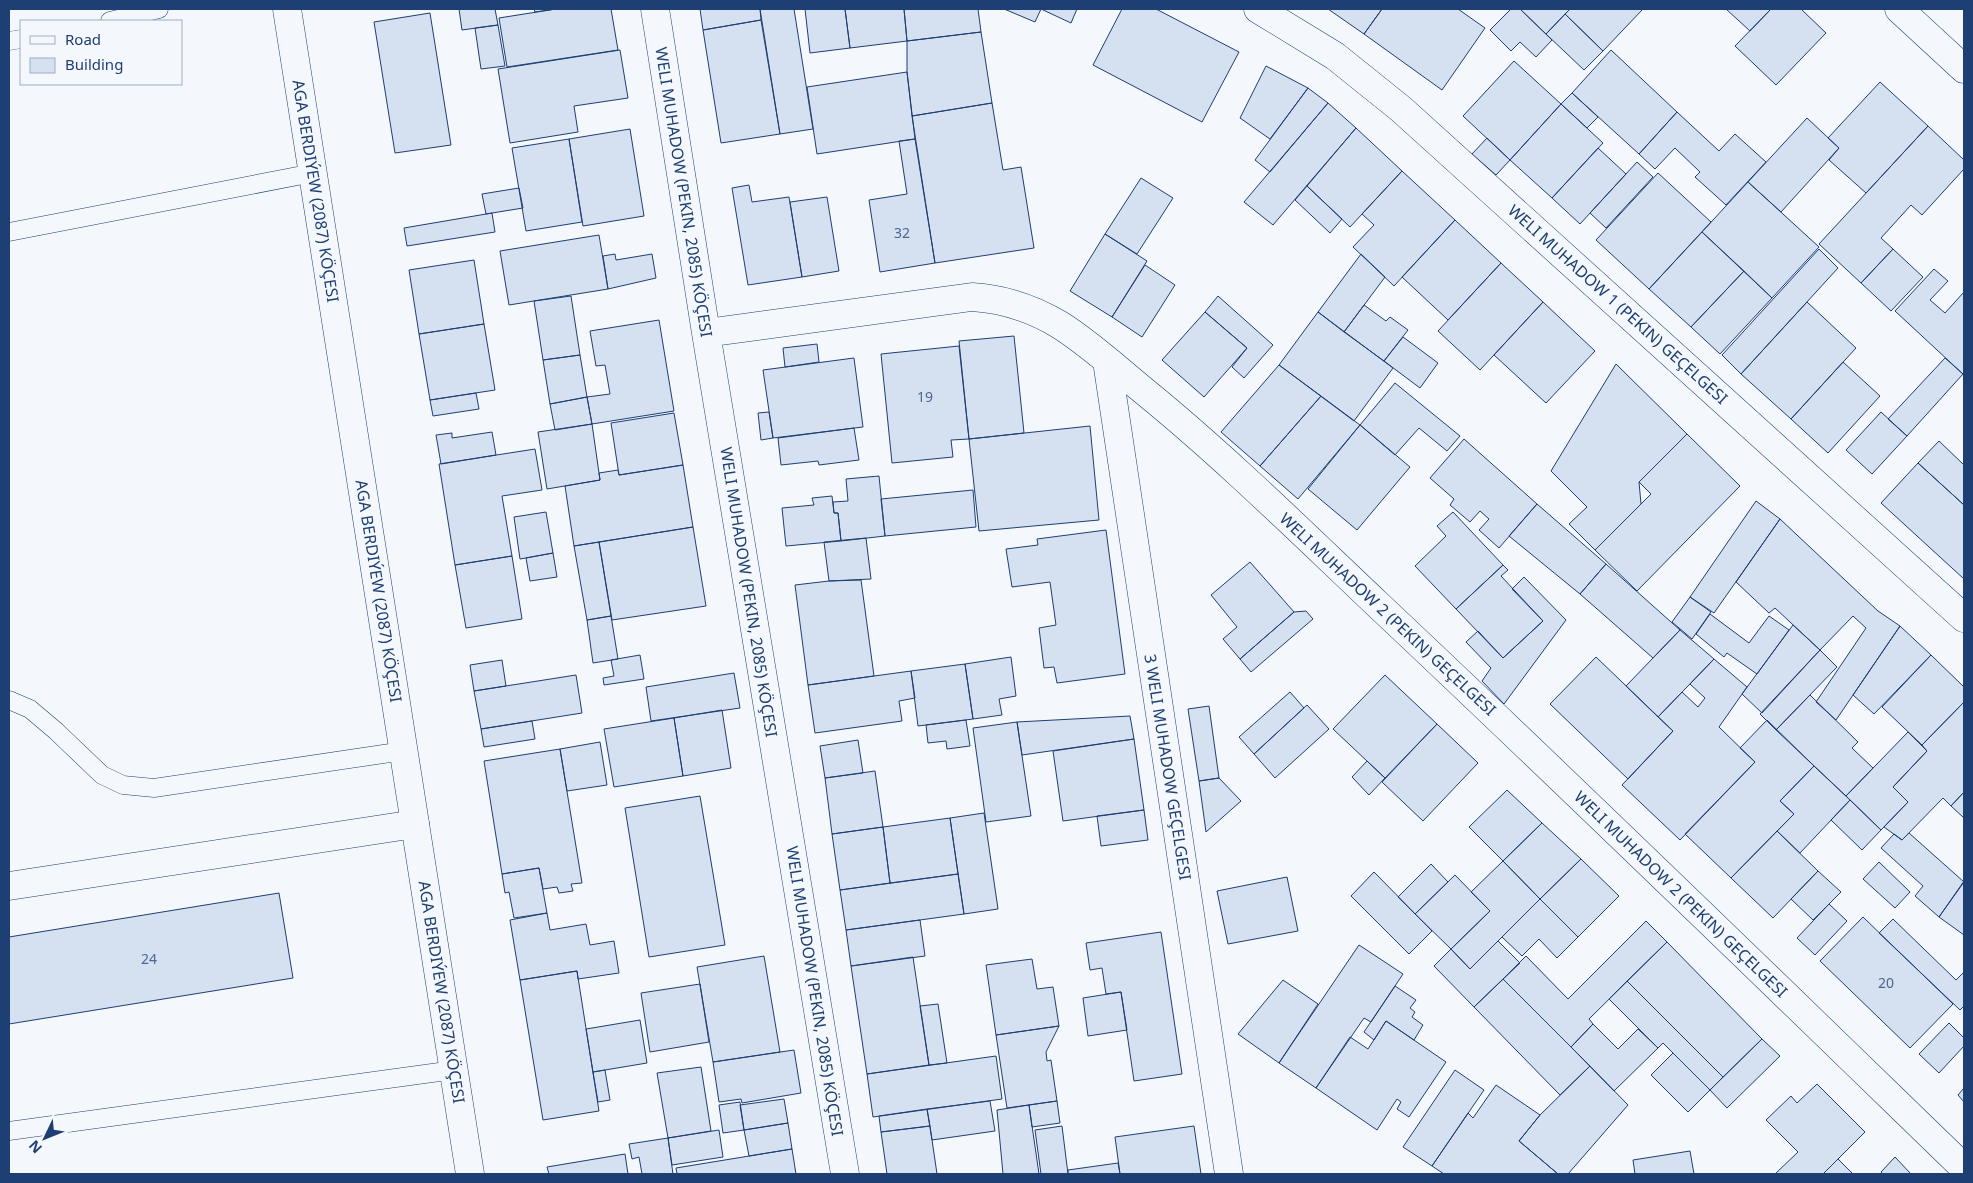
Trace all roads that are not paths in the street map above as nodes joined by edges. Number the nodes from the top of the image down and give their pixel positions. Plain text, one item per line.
1 (159, 9) edge
2 (287, 9) edge
3 (655, 9) edge
4 (1258, 9) edge
5 (1899, 9) edge
6 (114, 20) edge
7 (1964, 69) edge
8 (313, 173) junction
9 (9, 232) edge
10 (706, 333) junction
11 (1107, 361) junction
12 (1964, 618) edge
13 (9, 700) edge
14 (404, 751) junction
15 (415, 824) junction
16 (9, 886) edge
17 (454, 1070) junction
18 (9, 1132) edge
19 (1964, 1168) edge
20 (470, 1174) edge
21 (845, 1174) edge
22 (1229, 1174) edge

1 - 6 lane
2 - 8 street, AGA BERDIÝEW (2087) KÖÇESI
3 - 10 street, WELI MUHADOW (PEKIN, 2085) KÖÇESI
4 - 12 street, WELI MUHADOW 1 (PEKIN) GEÇELGESI
5 - 7 street
8 - 9 lane
8 - 14 street, AGA BERDIÝEW (2087) KÖÇESI
10 - 11 street, WELI MUHADOW 2 (PEKIN) GEÇELGESI
10 - 21 street, WELI MUHADOW (PEKIN, 2085) KÖÇESI
11 - 19 street, WELI MUHADOW 2 (PEKIN) GEÇELGESI
11 - 22 street, 3 WELI MUHADOW GEÇELGESI
13 - 14 lane
14 - 15 street, AGA BERDIÝEW (2087) KÖÇESI
15 - 16 street
15 - 17 street, AGA BERDIÝEW (2087) KÖÇESI
17 - 18 lane
17 - 20 street, AGA BERDIÝEW (2087) KÖÇESI

